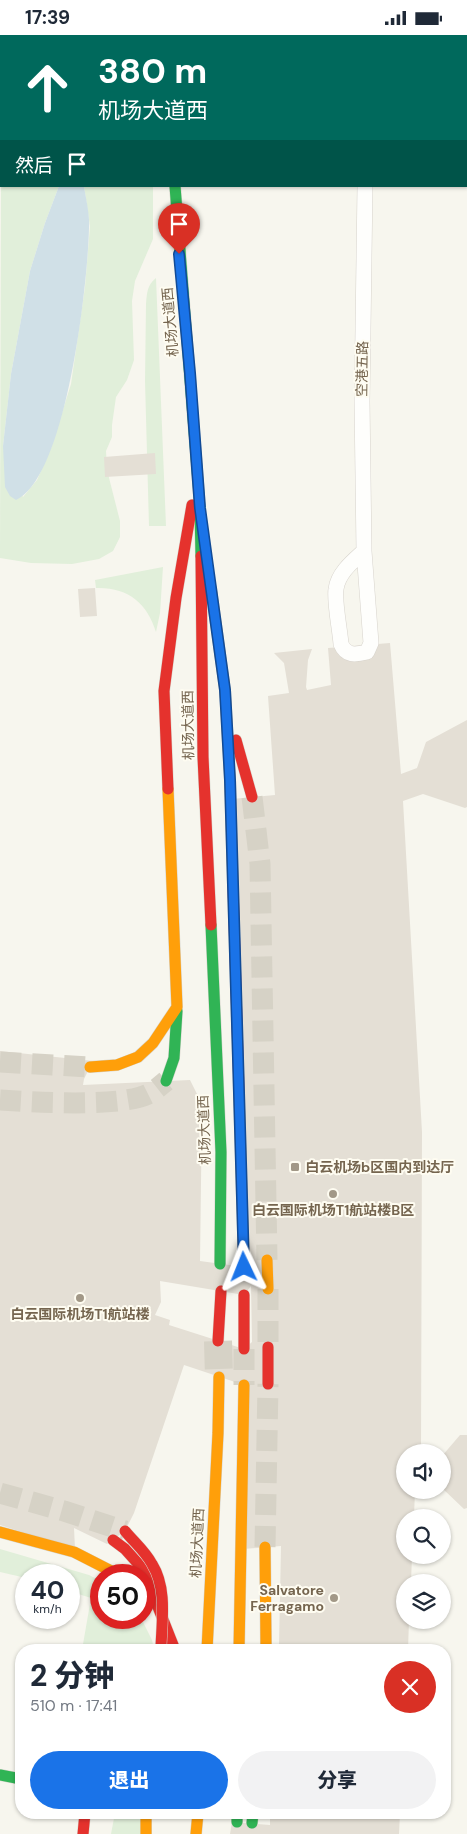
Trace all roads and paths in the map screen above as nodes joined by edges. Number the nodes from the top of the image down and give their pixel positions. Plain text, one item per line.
1 (174, 187) edge
2 (365, 187) edge
3 (198, 472) junction
4 (200, 508) junction
5 (364, 551) junction
6 (225, 690) junction
7 (252, 797) tunnel mouth
8 (177, 1007) junction
9 (90, 1067) tunnel mouth
10 (166, 1081) tunnel mouth
11 (267, 1260) tunnel mouth
12 (220, 1264) dead end
13 (244, 1267) dead end
14 (268, 1289) tunnel mouth
15 (221, 1291) dead end
16 (244, 1295) dead end
17 (218, 1341) tunnel mouth
18 (268, 1347) tunnel mouth
19 (244, 1349) tunnel mouth
20 (219, 1377) tunnel mouth
21 (268, 1384) tunnel mouth
22 (244, 1385) tunnel mouth
23 (0, 1531) edge
24 (125, 1531) tunnel mouth
25 (113, 1540) dead end
26 (0, 1542) edge
27 (265, 1547) tunnel mouth
28 (97, 1564) edge
29 (90, 1567) edge
30 (155, 1616) edge
31 (155, 1627) edge
32 (160, 1644) edge
33 (161, 1644) edge
34 (171, 1644) edge
35 (173, 1644) edge
36 (207, 1644) edge
37 (239, 1644) edge
38 (266, 1644) edge
39 (0, 1775) edge
40 (15, 1778) edge
41 (84, 1819) edge
42 (146, 1819) edge
43 (197, 1819) edge
44 (196, 1833) edge
45 (83, 1834) edge
46 (146, 1834) edge

1 - 3 main road, 机场大道西
2 - 5 street, 空港五路
3 - 4 main road, 机场大道西
3 - 8 main road
4 - 6 main road
4 - 12 main road, 机场大道西
5 - 5 street, 空港五路
6 - 7 main road
6 - 13 main road
8 - 9 main road
8 - 10 main road
11 - 14 main road
15 - 17 main road
16 - 19 main road
18 - 21 main road
20 - 36 main road, 机场大道西
22 - 37 main road
23 - 28 main road
24 - 33 main road, bridge
25 - 35 main road
26 - 29 main road
27 - 38 main road
30 - 34 main road
31 - 32 main road
39 - 40 main road
41 - 45 main road
42 - 46 main road
43 - 44 main road

